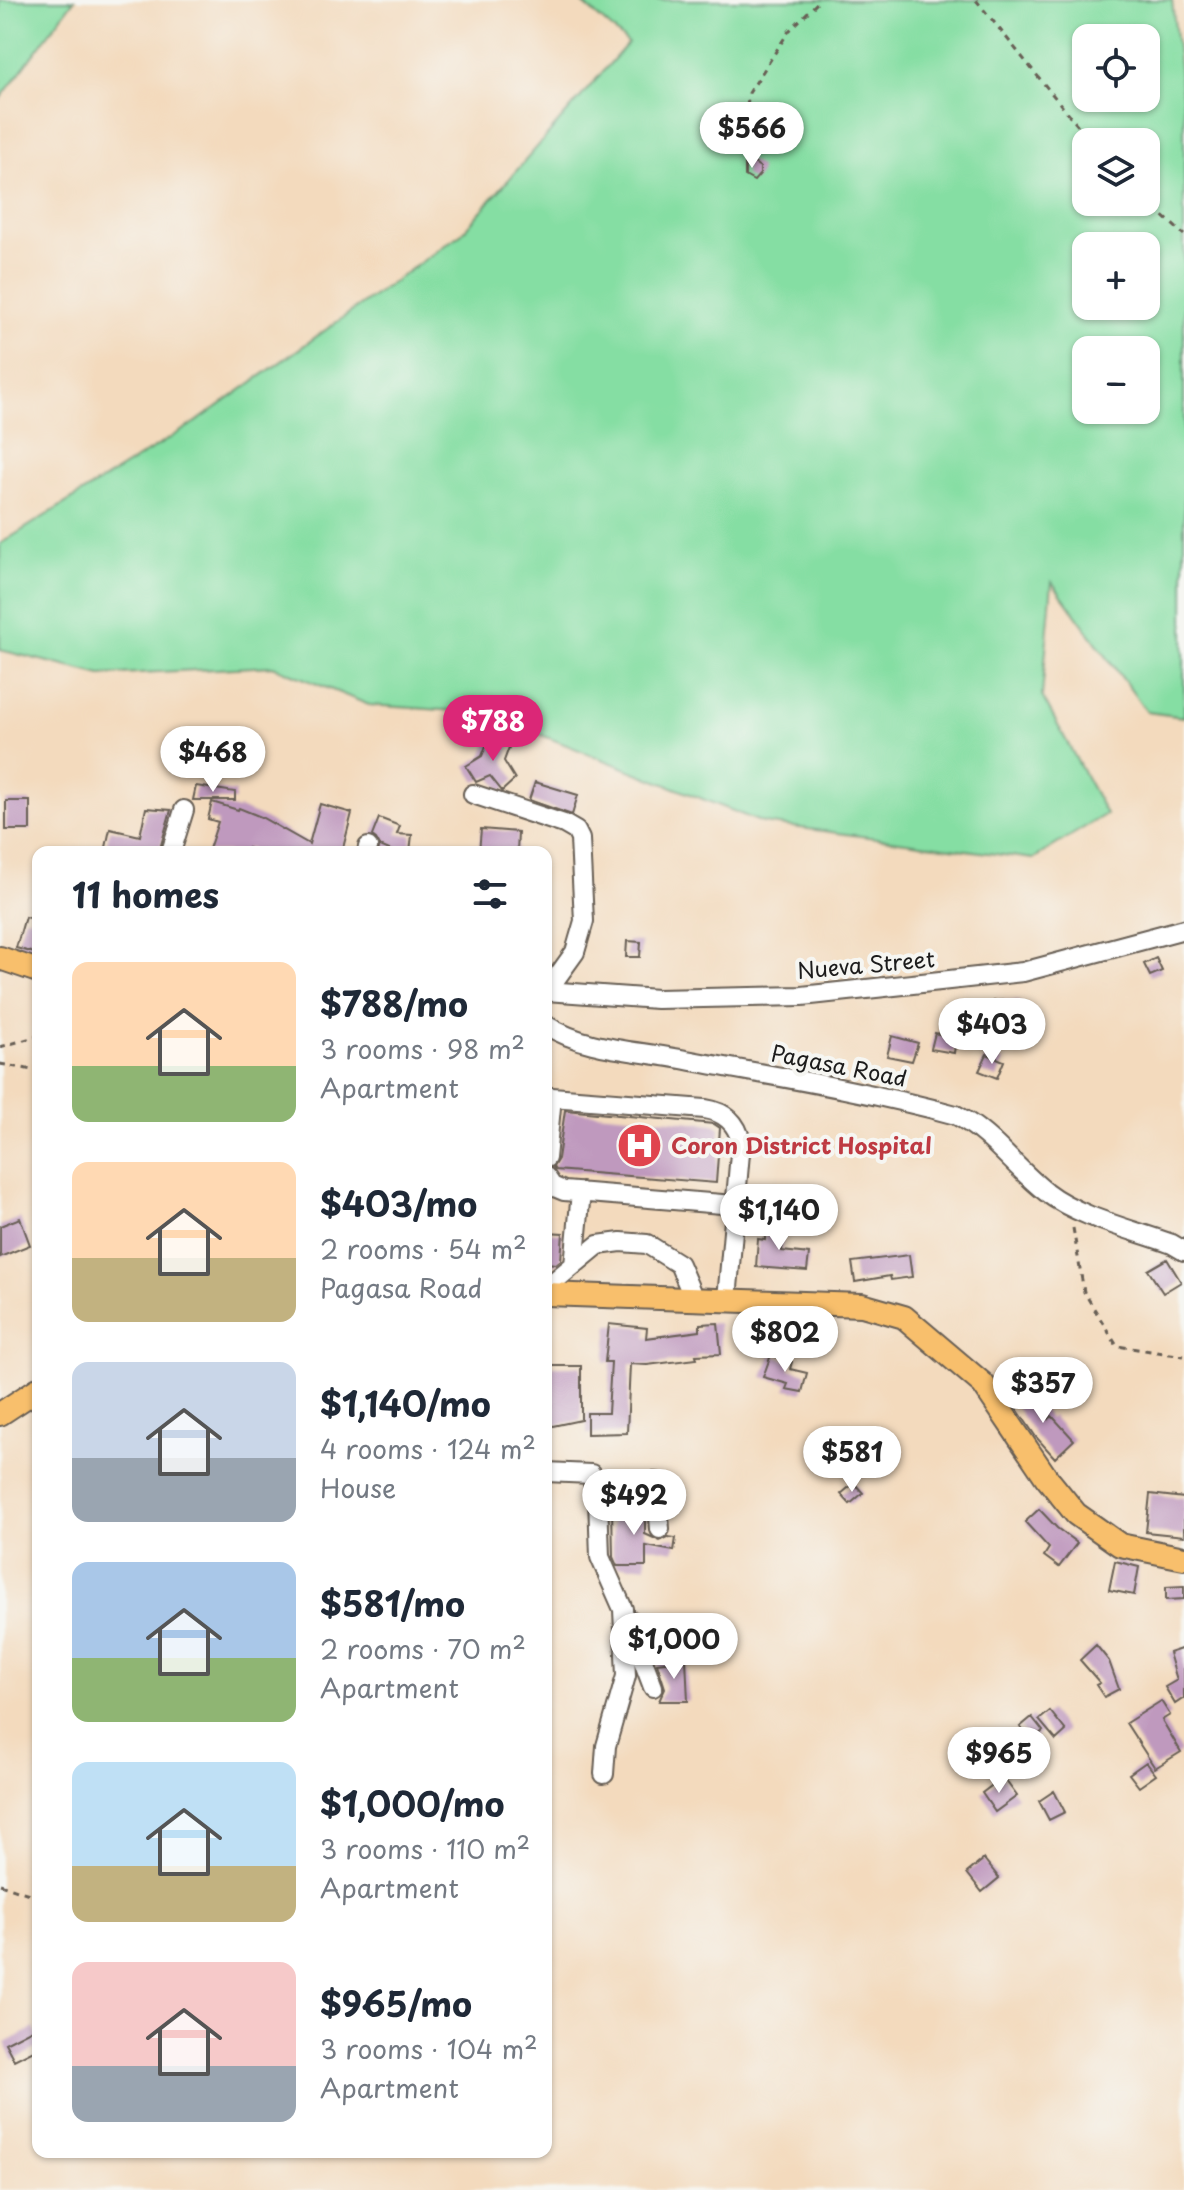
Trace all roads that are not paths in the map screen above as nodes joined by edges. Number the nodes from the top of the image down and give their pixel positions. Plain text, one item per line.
1 (473, 794) dead end
2 (184, 810) dead end
3 (173, 846) edge
4 (1184, 929) edge
5 (0, 958) edge
6 (32, 969) edge
7 (552, 983) edge
8 (552, 991) edge
9 (552, 1029) edge
10 (552, 1097) edge
11 (552, 1186) edge
12 (581, 1192) junction
13 (734, 1205) junction
14 (1184, 1251) edge
15 (574, 1265) junction
16 (552, 1285) edge
17 (552, 1291) edge
18 (694, 1299) junction
19 (727, 1299) junction
20 (32, 1393) edge
21 (0, 1414) edge
22 (552, 1472) edge
23 (593, 1483) junction
24 (660, 1529) dead end
25 (1184, 1558) edge
26 (623, 1609) junction
27 (653, 1687) dead end
28 (604, 1774) dead end

1 - 7 street
2 - 3 street
4 - 8 street, Nueva Street
5 - 6 main road
9 - 14 street, Pagasa Road
10 - 13 street
11 - 12 street
12 - 13 street
12 - 15 street
13 - 19 street
15 - 16 street
15 - 18 street
17 - 18 main road
18 - 19 main road
19 - 25 main road
20 - 21 main road
22 - 23 street
23 - 24 street
23 - 26 street
26 - 27 street
26 - 28 street

